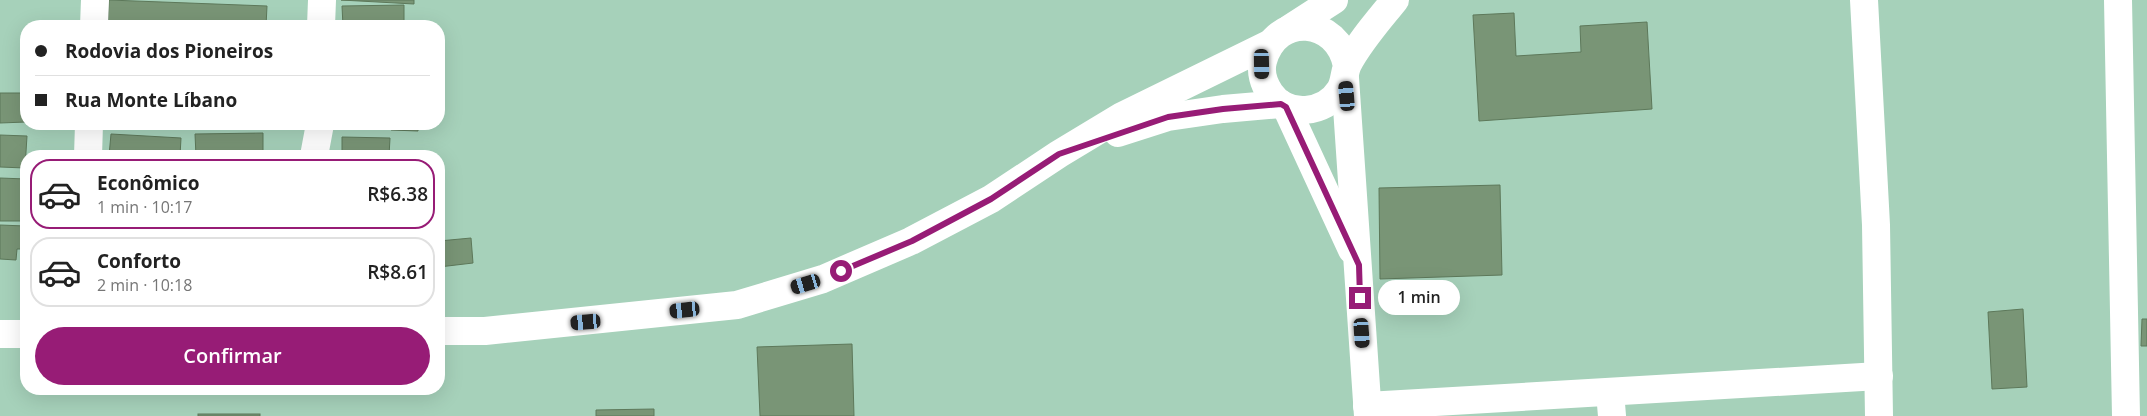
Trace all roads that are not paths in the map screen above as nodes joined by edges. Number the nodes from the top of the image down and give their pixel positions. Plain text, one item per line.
1 (95, 0) edge
2 (322, 0) edge
3 (1334, 0) edge
4 (1395, 0) edge
5 (1864, 0) edge
6 (2118, 0) edge
7 (94, 20) edge
8 (321, 20) edge
9 (1280, 36) junction
10 (1346, 72) junction
11 (1283, 105) junction
12 (89, 130) edge
13 (319, 130) edge
14 (88, 150) edge
15 (315, 150) edge
16 (1059, 154) junction
17 (1359, 265) junction
18 (445, 332) edge
19 (0, 334) edge
20 (20, 334) edge
21 (1879, 376) junction
22 (1611, 404) edge
23 (1368, 411) edge
24 (1879, 416) edge
25 (2126, 416) edge

1 - 7 street
2 - 8 street
3 - 9 street
4 - 10 street
5 - 21 street
6 - 25 street
9 - 10 street
9 - 11 street
9 - 16 street
10 - 11 street
10 - 17 street
11 - 16 street
11 - 17 street
12 - 14 street
13 - 15 street
16 - 18 street
17 - 23 street
19 - 20 street
21 - 22 street
21 - 24 street
22 - 23 street

